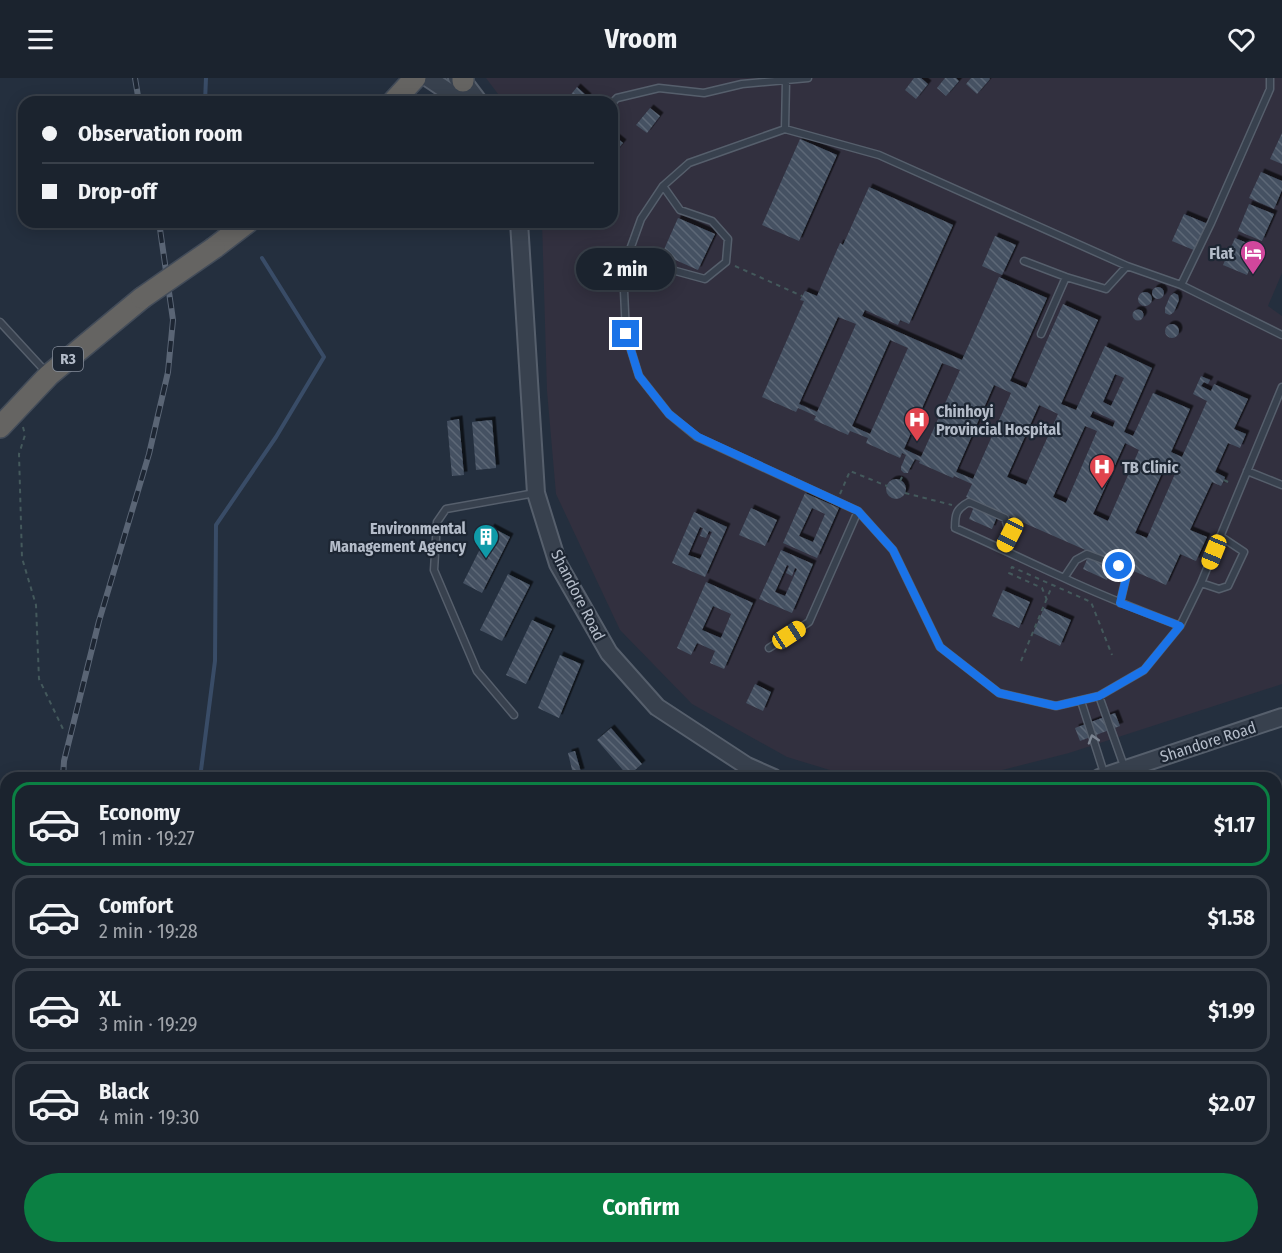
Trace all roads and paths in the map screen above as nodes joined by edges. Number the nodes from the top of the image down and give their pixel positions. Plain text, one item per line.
1 (415, 78) edge
2 (428, 78) edge
3 (808, 78) edge
4 (1270, 78) edge
5 (786, 81) junction
6 (462, 85) edge
7 (398, 96) edge
8 (473, 96) edge
9 (618, 98) edge
10 (785, 129) junction
11 (663, 186) junction
12 (240, 228) edge
13 (519, 228) edge
14 (1024, 261) dead end
15 (726, 262) junction
16 (1127, 266) junction
17 (623, 270) junction
18 (1066, 277) junction
19 (1181, 285) junction
20 (802, 296) dead end
21 (0, 322) edge
22 (1041, 334) dead end
23 (1282, 335) edge
24 (49, 375) junction
25 (1282, 387) edge
26 (18, 409) junction
27 (0, 427) edge
28 (1247, 471) junction
29 (904, 473) dead end
30 (900, 481) dead end
31 (1282, 485) edge
32 (887, 486) dead end
33 (536, 493) junction
34 (905, 493) dead end
35 (837, 502) junction
36 (960, 507) junction
37 (858, 511) junction
38 (1220, 536) junction
39 (1002, 549) junction
40 (1064, 578) junction
41 (1201, 584) junction
42 (1053, 585) junction
43 (1047, 600) junction
44 (1120, 603) junction
45 (1180, 626) junction
46 (769, 648) dead end
47 (1112, 655) dead end
48 (1021, 661) dead end
49 (1099, 696) junction
50 (1082, 701) junction
51 (514, 715) dead end
52 (1282, 717) edge
53 (64, 731) dead end
54 (1125, 769) junction
55 (743, 772) edge
56 (1100, 772) edge
57 (1117, 772) edge

1 - 7 highway
2 - 6 street
3 - 5 lane
4 - 19 lane
5 - 9 lane
5 - 10 lane
6 - 8 street
10 - 11 lane
10 - 16 lane
11 - 15 lane
11 - 17 lane
12 - 24 highway, R3, bridge
13 - 33 street, Shandore Road
14 - 18 lane
15 - 17 lane
15 - 20 path
16 - 18 lane
16 - 19 lane
17 - 35 lane
18 - 22 lane
19 - 23 lane
21 - 24 lane
24 - 26 highway, R3
25 - 28 lane
26 - 27 highway, R3
26 - 53 path
28 - 31 lane
28 - 38 lane
29 - 30 path
32 - 35 path
33 - 51 lane
33 - 55 street, Shandore Road
34 - 36 path
35 - 37 lane
36 - 39 lane
36 - 39 lane
37 - 46 lane
37 - 50 lane
38 - 41 lane
38 - 41 lane
39 - 40 lane
40 - 44 lane
40 - 44 lane
41 - 45 lane
42 - 43 path
42 - 43 path
42 - 47 path
43 - 48 path
44 - 45 lane
45 - 49 lane
49 - 50 lane
49 - 54 lane
56 -> 50 lane
52 - 54 street, Shandore Road
54 - 57 street, Shandore Road

